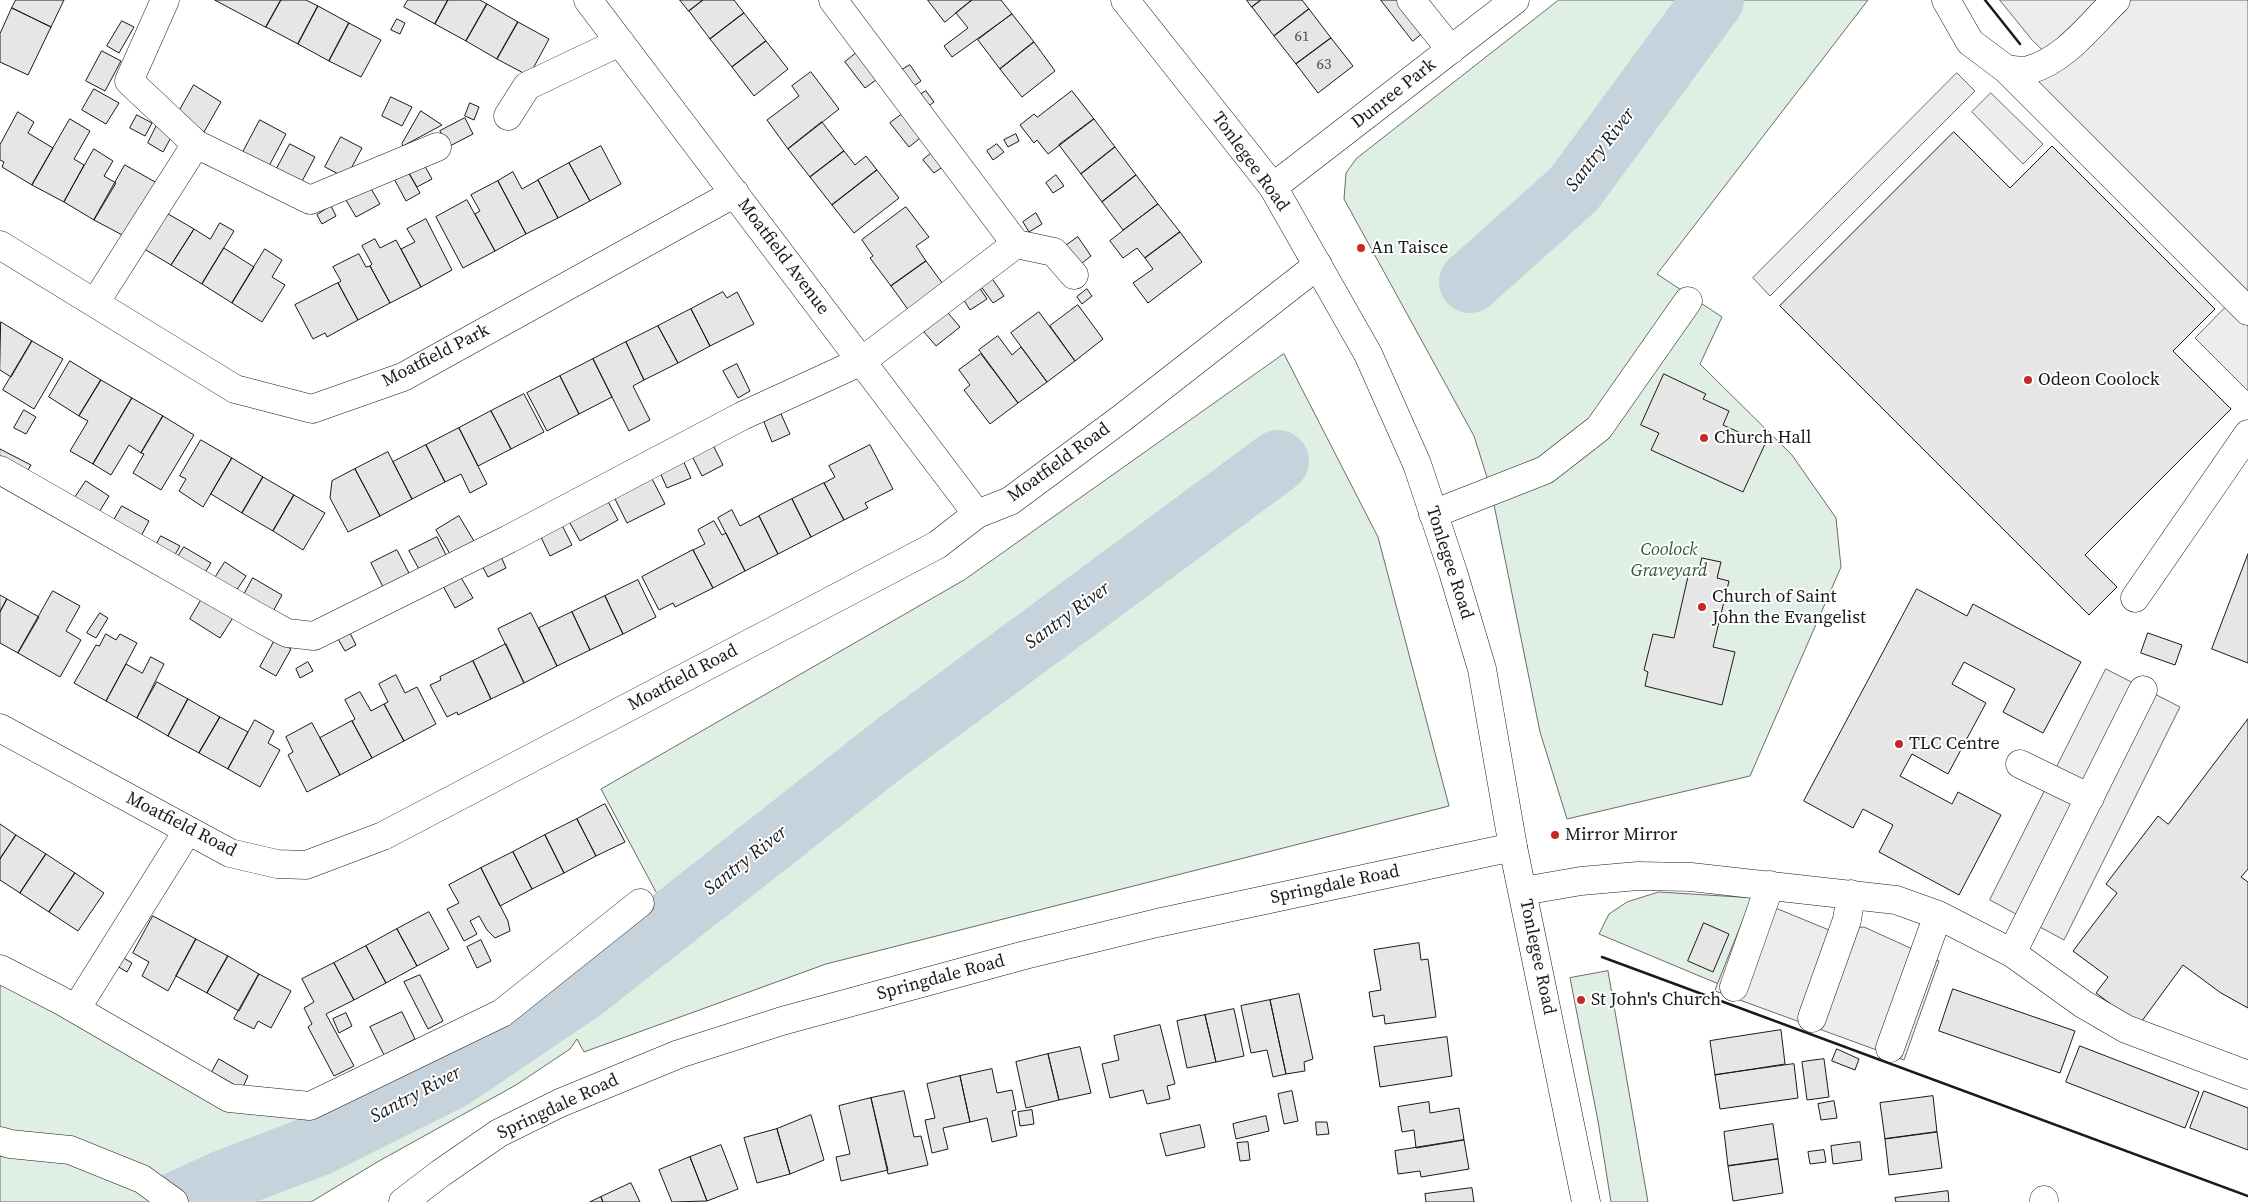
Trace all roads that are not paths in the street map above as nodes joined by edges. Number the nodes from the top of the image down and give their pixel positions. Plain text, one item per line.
1 (165, 0) edge
2 (588, 0) edge
3 (833, 0) edge
4 (1125, 0) edge
5 (1411, 0) edge
6 (1514, 0) edge
7 (1946, 0) edge
8 (2116, 0) edge
9 (620, 42) junction
10 (1451, 50) junction
11 (2006, 69) junction
12 (508, 116) dead end
13 (196, 144) junction
14 (436, 147) dead end
15 (1272, 187) junction
16 (735, 193) junction
17 (1016, 244) junction
18 (0, 245) edge
19 (1318, 266) junction
20 (1074, 276) dead end
21 (1688, 301) dead end
22 (95, 303) junction
23 (2248, 311) edge
24 (862, 361) junction
25 (2248, 434) edge
26 (0, 470) edge
27 (977, 514) junction
28 (1433, 514) junction
29 (2135, 598) dead end
30 (2143, 690) dead end
31 (0, 728) edge
32 (2020, 764) dead end
33 (2090, 798) junction
34 (188, 830) junction
35 (1513, 847) junction
36 (1770, 885) junction
37 (1523, 891) junction
38 (1851, 894) junction
39 (640, 903) dead end
40 (1938, 914) junction
41 (2012, 953) junction
42 (0, 969) edge
43 (1734, 987) dead end
44 (76, 1009) junction
45 (1812, 1018) dead end
46 (1890, 1048) dead end
47 (2248, 1075) edge
48 (0, 1141) edge
49 (174, 1202) edge
50 (403, 1202) edge
51 (1586, 1202) edge

1 - 13 street
2 - 9 street, Moatfield Avenue
3 - 17 street
4 - 15 street, Tonlegee Road
5 - 10 street
6 - 10 street, Dunree Park
7 - 11 street
8 - 11 street
9 - 12 street
9 - 16 street, Moatfield Avenue
10 - 15 street, Dunree Park
11 - 23 street
13 - 14 street
13 - 22 street
15 - 19 street, Tonlegee Road
16 - 22 street, Moatfield Park
16 - 24 street, Moatfield Avenue
17 - 20 street
17 - 24 street
18 - 22 street, Moatfield Park
19 - 27 street, Moatfield Road
19 - 28 street, Tonlegee Road
21 - 28 street
24 - 26 street
24 - 27 street, Moatfield Avenue
25 - 29 street
27 - 34 street, Moatfield Road
28 - 35 street, Tonlegee Road
30 - 33 street
31 - 34 street, Moatfield Road
32 - 33 street
33 - 41 street
34 - 44 street
35 - 37 street, Tonlegee Road
35 - 50 street, Springdale Road
36 - 37 street
36 - 38 street
36 - 43 street
37 - 51 street, Tonlegee Road
38 - 40 street
38 - 45 street
39 - 44 street
40 - 41 street
40 - 46 street
41 - 47 street
42 - 44 street
48 - 49 street

